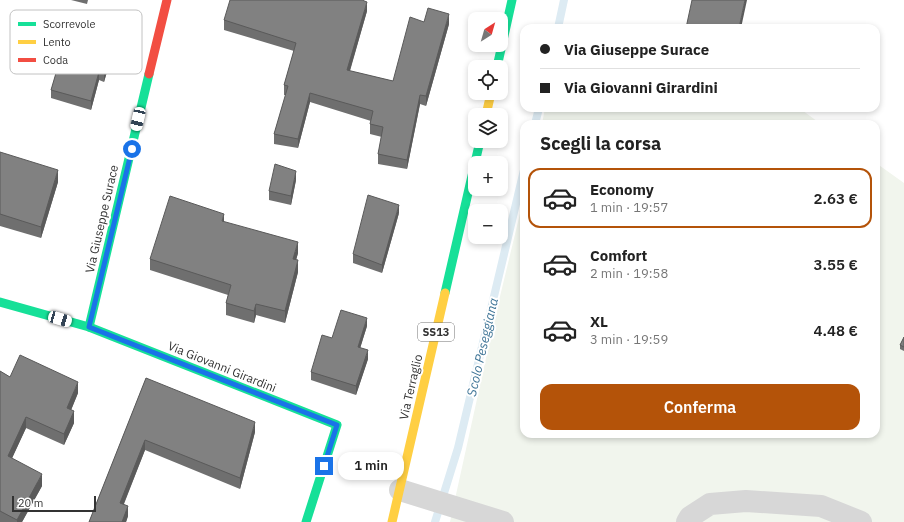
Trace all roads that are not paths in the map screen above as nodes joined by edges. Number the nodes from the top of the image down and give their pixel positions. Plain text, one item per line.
1 (167, 0) edge
2 (512, 0) edge
3 (499, 60) edge
4 (478, 148) edge
5 (0, 302) edge
6 (89, 327) junction
7 (400, 490) junction
8 (306, 522) edge
9 (392, 522) edge
10 (503, 522) edge
11 (687, 522) edge
12 (861, 522) edge

1 - 6 street, Via Giuseppe Surace
2 - 3 street
4 - 7 street, Via Terraglio / SS13
5 - 6 street, Via Giovanni Girardini
6 - 8 street, Via Giovanni Girardini
7 - 9 street, Via Terraglio / SS13
7 - 10 street
11 - 12 street

